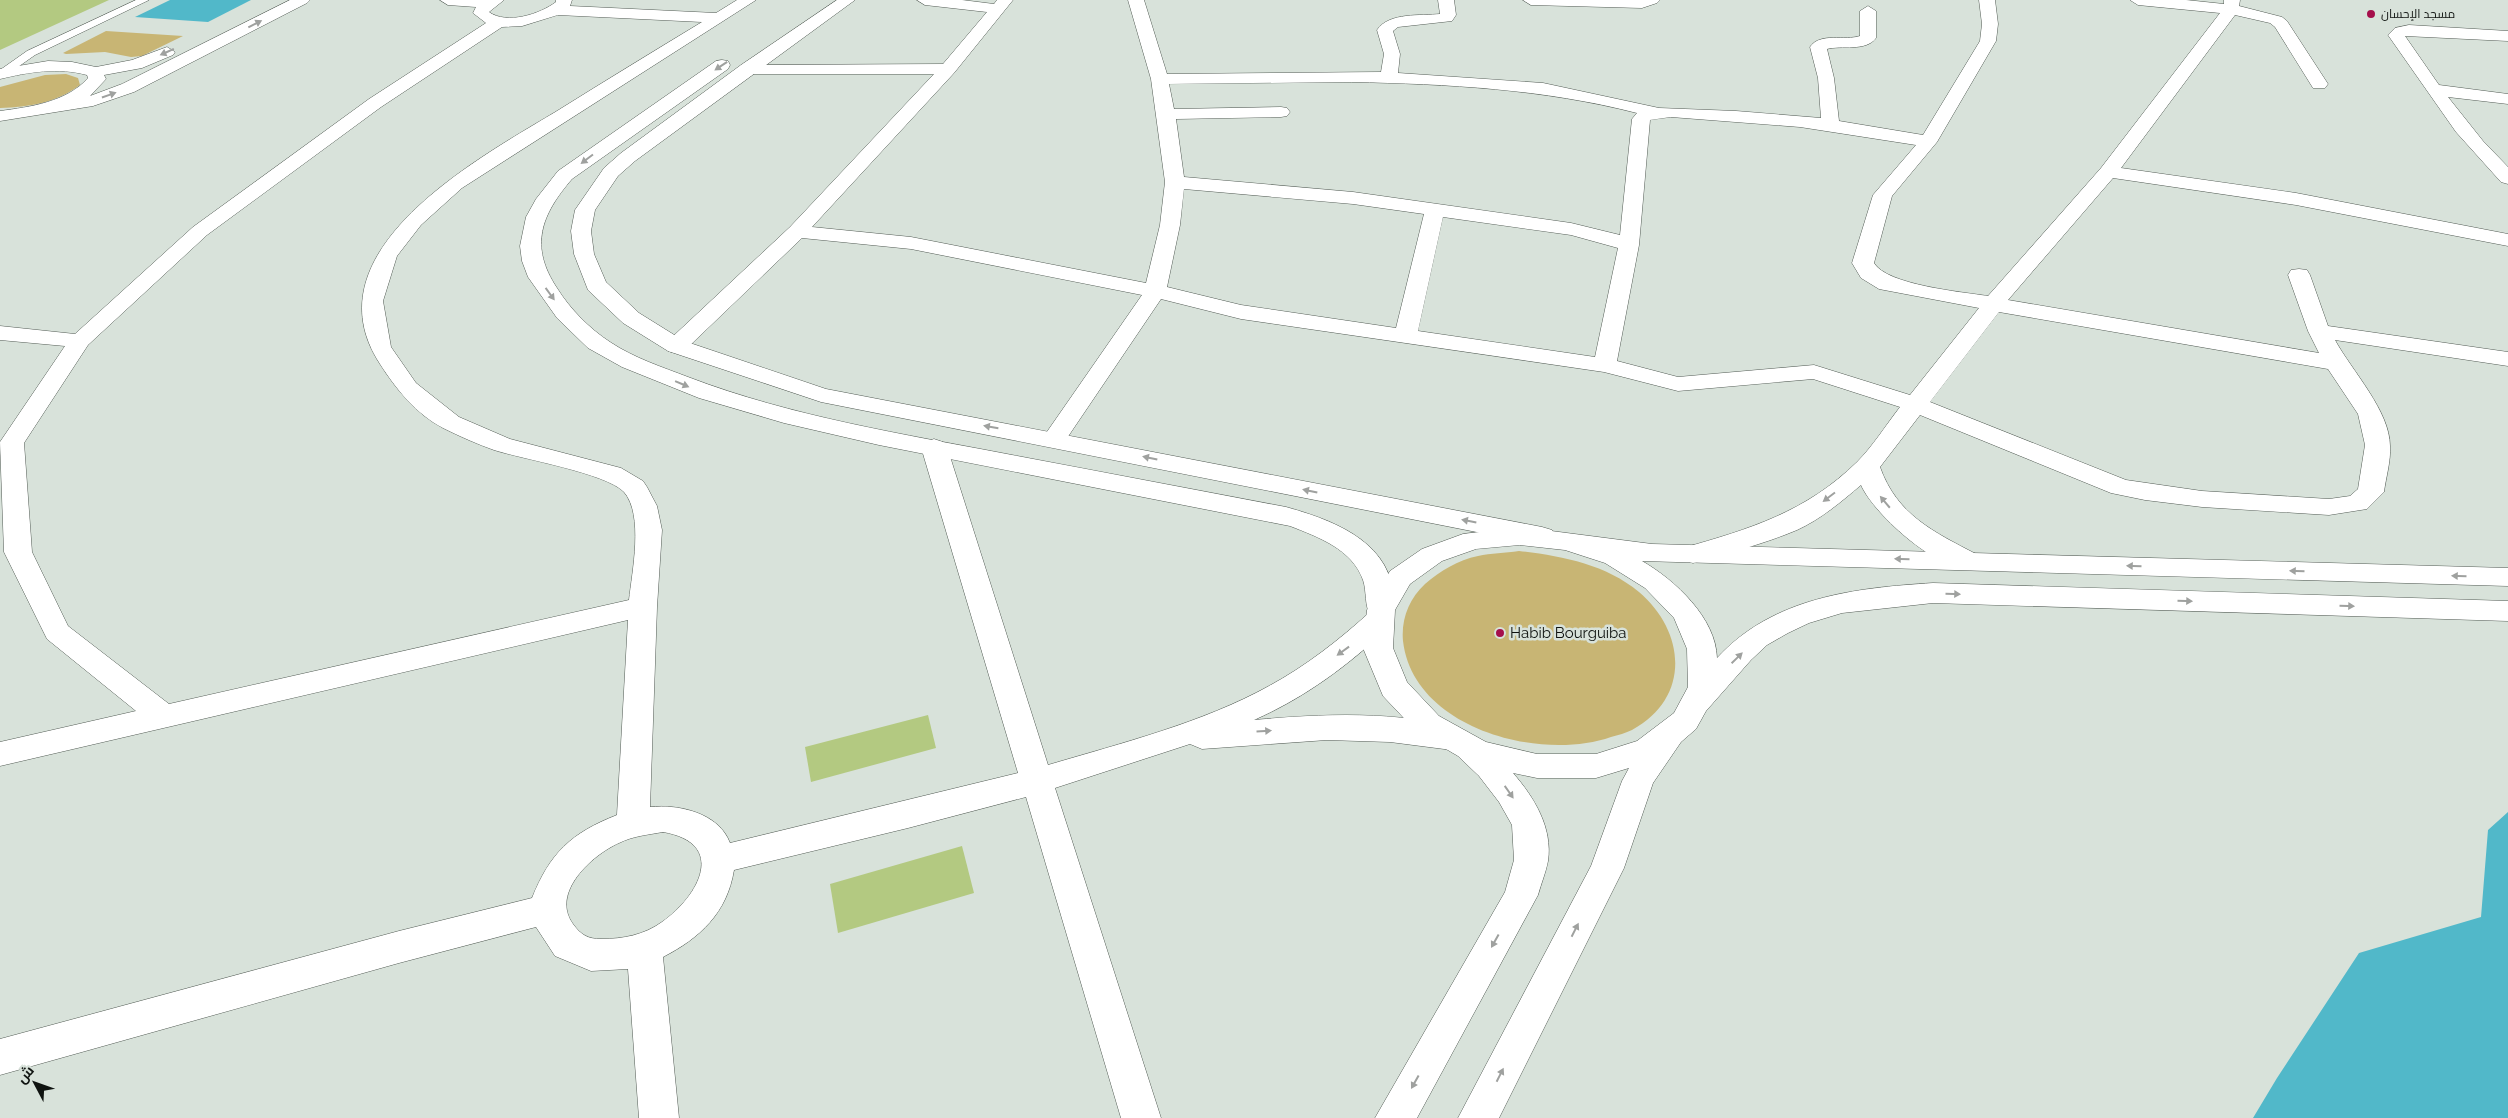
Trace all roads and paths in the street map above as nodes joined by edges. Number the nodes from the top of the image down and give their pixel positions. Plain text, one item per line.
1 (144, 0) edge
2 (274, 0) edge
3 (302, 0) edge
4 (448, 0) edge
5 (748, 0) edge
6 (819, 0) edge
7 (847, 0) edge
8 (925, 0) edge
9 (1136, 0) edge
10 (1446, 0) edge
11 (1531, 0) edge
12 (1652, 0) edge
13 (1987, 0) edge
14 (2138, 0) edge
15 (1002, 4) edge
16 (2232, 4) edge
17 (560, 5) edge
18 (495, 8) edge
19 (1868, 11) dead end
20 (719, 18) junction
21 (2508, 36) edge
22 (747, 69) junction
23 (948, 69) junction
24 (95, 72) junction
25 (0, 74) edge
26 (1389, 78) junction
27 (1160, 79) junction
28 (2319, 84) dead end
29 (2434, 90) junction
30 (2508, 99) edge
31 (45, 108) junction
32 (1281, 112) dead end
33 (1655, 112) junction
34 (1166, 114) junction
35 (0, 116) edge
36 (1830, 124) junction
37 (1928, 142) junction
38 (2499, 163) edge
39 (2108, 172) junction
40 (2508, 178) edge
41 (1175, 182) junction
42 (1435, 209) junction
43 (797, 231) junction
44 (2508, 240) edge
45 (1629, 245) junction
46 (2299, 275) dead end
47 (1155, 291) junction
48 (1993, 304) junction
49 (2319, 331) junction
50 (0, 333) edge
51 (1405, 337) junction
52 (80, 341) junction
53 (676, 346) junction
54 (2508, 359) edge
55 (2336, 363) junction
56 (1605, 365) junction
57 (1914, 404) junction
58 (1054, 439) junction
59 (6, 444) edge
60 (934, 447) junction
61 (1867, 467) junction
62 (1573, 543) junction
63 (1693, 554) junction
64 (1966, 561) junction
65 (2508, 577) edge
66 (643, 607) junction
67 (2508, 611) edge
68 (1380, 615) junction
69 (1689, 714) junction
70 (165, 717) junction
71 (1459, 741) junction
72 (1163, 742) junction
73 (0, 754) edge
74 (1038, 782) junction
75 (633, 822) junction
76 (719, 860) junction
77 (549, 909) junction
78 (644, 949) junction
79 (0, 1057) edge
80 (659, 1118) edge
81 (1141, 1118) edge
82 (1395, 1118) edge
83 (1478, 1118) edge

1 - 25 lane
2 -> 24 main road
31 -> 3 main road
4 - 18 main road
5 - 20 main road
6 -> 60 main road
7 - 22 main road
8 - 15 main road
9 - 27 main road
10 - 26 main road
11 - 12 main road
13 - 37 main road
14 - 16 main road
15 - 23 main road
16 - 28 main road
16 - 39 main road
17 - 18 main road
17 - 20 main road
18 - 52 main road
19 - 36 main road
20 - 66 main road
21 - 29 main road
22 - 23 main road
22 - 53 main road
23 - 43 main road
24 - 25 main road
24 - 31 main road
26 - 27 main road
26 - 33 main road
27 - 34 main road
29 - 30 main road
29 - 38 main road
31 - 35 main road
32 - 34 main road
33 - 36 main road
33 - 45 main road
34 - 41 main road
36 - 37 main road
37 - 48 main road
38 - 40 main road
39 - 44 main road
39 - 48 main road
41 - 42 main road
41 - 47 main road
42 - 45 main road
42 - 51 main road
43 - 47 main road
43 - 53 main road
45 - 56 main road
46 - 49 main road
47 - 51 main road
47 - 58 main road
48 - 55 main road
48 - 57 main road
49 - 54 main road
49 - 55 main road
50 - 52 main road
51 - 56 main road
52 - 59 main road
58 -> 53 main road
55 - 57 main road
56 - 57 main road
57 - 61 main road
62 -> 58 main road
59 - 70 main road
60 - 68 main road
60 - 74 main road
61 -> 63 main road
64 -> 61 main road
62 - 63 main road
62 - 68 main road
62 - 69 main road
64 -> 63 main road
65 -> 64 main road
66 - 70 main road
66 - 75 main road
69 -> 67 main road
68 - 71 main road
68 -> 72 main road
69 - 71 main road
83 -> 69 main road
70 - 73 main road
72 -> 71 main road
71 -> 82 main road
72 - 74 main road
74 - 76 main road
74 - 81 main road
75 - 76 main road
75 - 77 main road
76 - 78 main road
77 - 78 main road
77 - 79 main road
78 - 80 main road

